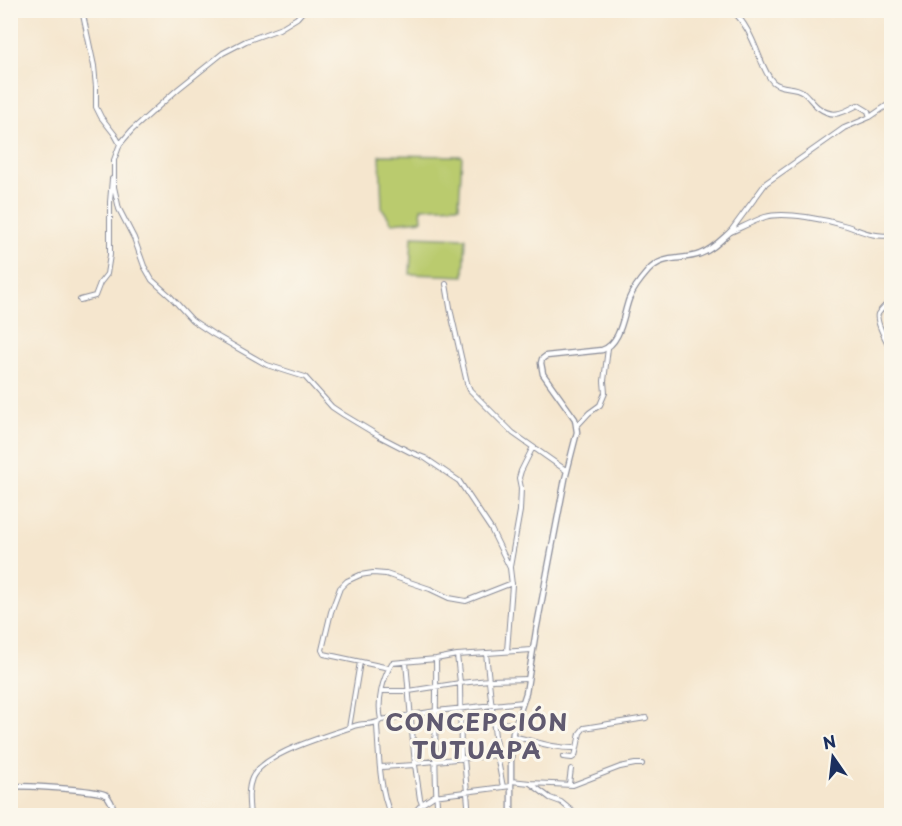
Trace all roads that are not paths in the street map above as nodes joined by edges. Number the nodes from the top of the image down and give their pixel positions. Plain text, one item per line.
1 (82, 10) edge
2 (304, 10) edge
3 (494, 10) edge
4 (510, 10) edge
5 (732, 10) edge
6 (891, 102) edge
7 (870, 117) junction
8 (120, 144) junction
9 (114, 160) junction
10 (730, 232) junction
11 (891, 235) edge
12 (446, 284) dead end
13 (891, 299) edge
14 (80, 300) dead end
15 (608, 348) junction
16 (891, 351) edge
17 (577, 426) junction
18 (533, 447) junction
19 (567, 471) junction
20 (510, 568) junction
21 (512, 583) junction
22 (532, 650) junction
23 (507, 651) junction
24 (486, 652) junction
25 (457, 655) junction
26 (436, 659) junction
27 (360, 662) junction
28 (406, 662) junction
29 (389, 668) junction
30 (528, 679) junction
31 (489, 680) junction
32 (460, 683) junction
33 (436, 686) junction
34 (382, 691) junction
35 (409, 691) junction
36 (523, 702) junction
37 (491, 705) junction
38 (461, 708) junction
39 (436, 711) junction
40 (411, 715) junction
41 (646, 718) dead end
42 (380, 721) junction
43 (516, 723) junction
44 (493, 724) junction
45 (349, 729) junction
46 (513, 736) junction
47 (577, 748) junction
48 (497, 755) junction
49 (563, 757) dead end
50 (463, 758) junction
51 (434, 762) junction
52 (642, 764) dead end
53 (414, 765) junction
54 (381, 767) junction
55 (571, 769) dead end
56 (511, 783) junction
57 (530, 783) junction
58 (569, 784) junction
59 (10, 786) edge
60 (503, 788) junction
61 (467, 792) junction
62 (436, 796) junction
63 (422, 804) junction
64 (437, 804) dead end
65 (116, 816) edge
66 (250, 816) edge
67 (391, 816) edge
68 (411, 816) edge
69 (470, 816) edge
70 (512, 816) edge
71 (578, 816) edge

1 - 8 street
2 - 8 street
3 - 4 street
5 - 7 street
6 - 7 street
7 - 10 street
8 - 9 street
9 - 14 street
9 - 20 street
10 - 11 street
10 - 15 street
12 - 18 street
13 - 16 street
15 - 17 street
15 - 17 street
17 - 19 street
18 - 19 street
18 - 20 street
19 - 22 street
20 - 21 street
21 - 23 street
21 - 27 street
22 - 23 street
22 - 30 street
23 - 24 street
24 - 25 street
24 - 31 street
25 - 26 street
25 - 32 street
26 - 28 street
26 - 33 street
27 - 29 street
27 - 45 street
28 - 29 street
28 - 35 street
29 - 34 street
30 - 31 street
30 - 36 street
31 - 32 street
31 - 37 street
32 - 33 street
32 - 38 street
33 - 35 street
33 - 39 street
34 - 35 street
34 - 42 street
35 - 40 street
36 - 37 street
36 - 43 street
37 - 38 street
37 - 44 street
38 - 39 street
38 - 50 street
39 - 40 street
39 - 51 street
40 - 42 street
40 - 53 street
41 - 47 street
42 - 45 street
42 - 54 street
43 - 44 street
43 - 46 street
44 - 48 street
45 - 66 street
46 - 47 street
46 - 56 street
47 - 49 street
48 - 50 street
48 - 60 street
50 - 51 street
50 - 61 street
51 - 53 street
51 - 62 street
52 - 58 street
53 - 54 street
53 - 63 street
54 - 67 street
55 - 58 street
56 - 57 street
56 - 60 street
56 - 70 street
57 - 58 street
57 - 71 street
59 - 65 street
60 - 61 street
61 - 62 street
61 - 69 street
62 - 63 street
62 - 64 street
63 - 68 street

